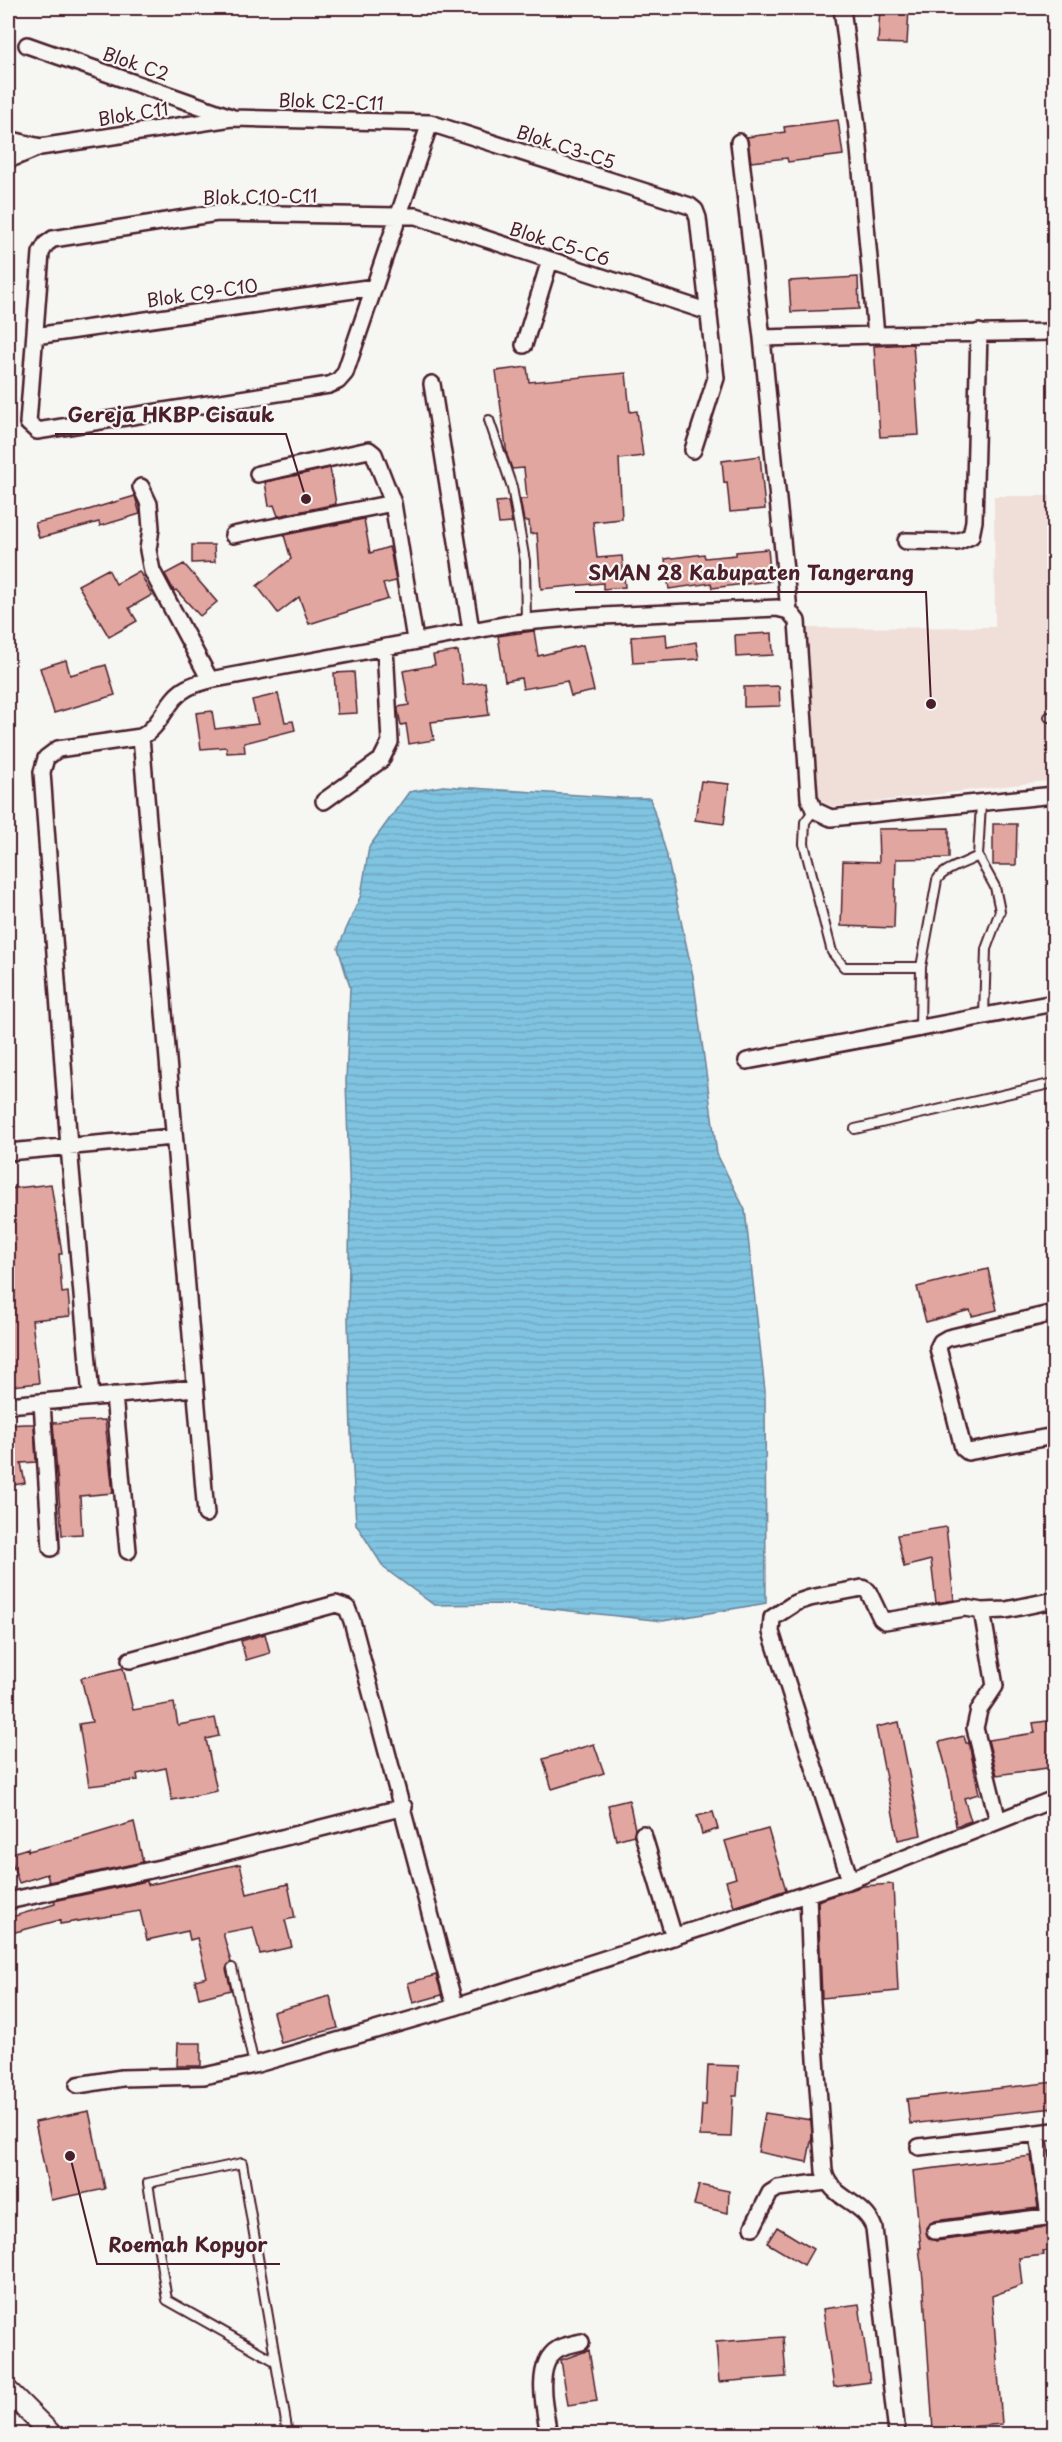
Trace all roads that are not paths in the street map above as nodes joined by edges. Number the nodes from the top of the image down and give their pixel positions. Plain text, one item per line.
1 (842, 8) edge
2 (27, 45) dead end
3 (232, 118) junction
4 (430, 123) junction
5 (8, 139) edge
6 (739, 142) dead end
7 (40, 147) junction
8 (8, 160) edge
9 (398, 216) junction
10 (550, 260) junction
11 (374, 287) junction
12 (709, 312) junction
13 (979, 332) junction
14 (1054, 332) edge
15 (876, 335) junction
16 (35, 336) junction
17 (762, 338) junction
18 (524, 345) dead end
19 (432, 384) dead end
20 (489, 420) dead end
21 (693, 450) dead end
22 (258, 474) dead end
23 (141, 487) dead end
24 (393, 503) junction
25 (233, 535) dead end
26 (906, 541) dead end
27 (789, 611) junction
28 (526, 622) junction
29 (471, 630) junction
30 (415, 640) junction
31 (385, 647) junction
32 (210, 680) junction
33 (141, 737) junction
34 (1054, 795) edge
35 (324, 801) dead end
36 (981, 804) junction
37 (814, 810) junction
38 (978, 856) junction
39 (921, 967) junction
40 (1054, 1003) edge
41 (984, 1016) junction
42 (920, 1028) junction
43 (747, 1061) dead end
44 (1054, 1083) edge
45 (855, 1129) dead end
46 (173, 1137) junction
47 (69, 1147) junction
48 (8, 1152) edge
49 (1054, 1313) edge
50 (195, 1388) junction
51 (114, 1395) junction
52 (91, 1397) junction
53 (42, 1402) junction
54 (8, 1405) edge
55 (1054, 1436) edge
56 (206, 1514) dead end
57 (51, 1548) dead end
58 (128, 1551) dead end
59 (1054, 1599) edge
60 (982, 1611) junction
61 (130, 1660) dead end
62 (1054, 1799) edge
63 (404, 1807) junction
64 (998, 1821) junction
65 (643, 1834) dead end
66 (850, 1880) junction
67 (808, 1894) junction
68 (8, 1901) edge
69 (674, 1937) junction
70 (232, 1968) dead end
71 (455, 2007) junction
72 (254, 2065) junction
73 (78, 2085) dead end
74 (1054, 2131) edge
75 (1038, 2133) junction
76 (919, 2147) dead end
77 (826, 2182) junction
78 (1052, 2216) edge
79 (753, 2227) dead end
80 (935, 2231) dead end
81 (581, 2342) dead end
82 (274, 2361) junction
83 (8, 2391) edge
84 (51, 2434) edge
85 (288, 2434) edge
86 (549, 2434) edge
87 (897, 2434) edge

1 - 15 street
2 - 3 street, Blok C2
3 - 4 street, Blok C2-C11
3 - 7 street, Blok C11
4 - 9 street
4 - 12 street, Blok C3-C5
5 - 7 street
6 - 17 street
7 - 8 street
9 - 10 street, Blok C5-C6
9 - 11 street
9 - 16 street, Blok C10-C11
10 - 12 street, Blok C5-C6
10 - 18 street
11 - 16 street, Blok C9-C10
11 - 16 street
12 - 21 street
13 - 14 street
13 - 15 street
13 - 26 street
15 - 17 street
17 - 27 street
19 - 29 street
20 - 28 lane
22 - 24 street
23 - 32 street
24 - 25 street
24 - 30 street
27 - 28 street
27 - 37 street
28 - 29 street
29 - 30 street
30 - 31 street
31 - 32 street
31 - 35 street
32 - 33 street
33 - 46 street
33 - 47 street
34 - 36 street
36 - 37 street
36 - 38 lane
37 - 39 lane
38 - 39 lane
38 - 41 lane
39 - 42 lane
40 - 41 street
41 - 42 street
42 - 43 street
44 - 45 lane
46 - 47 street
46 - 50 street
47 - 48 street
47 - 52 street
49 - 55 street
50 - 51 street
50 - 56 street
51 - 52 street
51 - 58 street
52 - 53 street
53 - 54 street
53 - 57 street
59 - 60 street
60 - 64 street
60 - 66 street
61 - 63 street
62 - 64 street
63 - 68 street
63 - 71 street
64 - 66 street
65 - 69 street
66 - 67 street
67 - 69 street
67 - 77 street
69 - 71 street
70 - 72 lane
71 - 72 street
72 - 73 street
74 - 75 street
75 - 76 street
75 - 78 street
77 - 79 street
77 - 87 street
78 - 80 street
81 - 86 street
82 - 82 lane
82 - 85 lane
83 - 84 street

